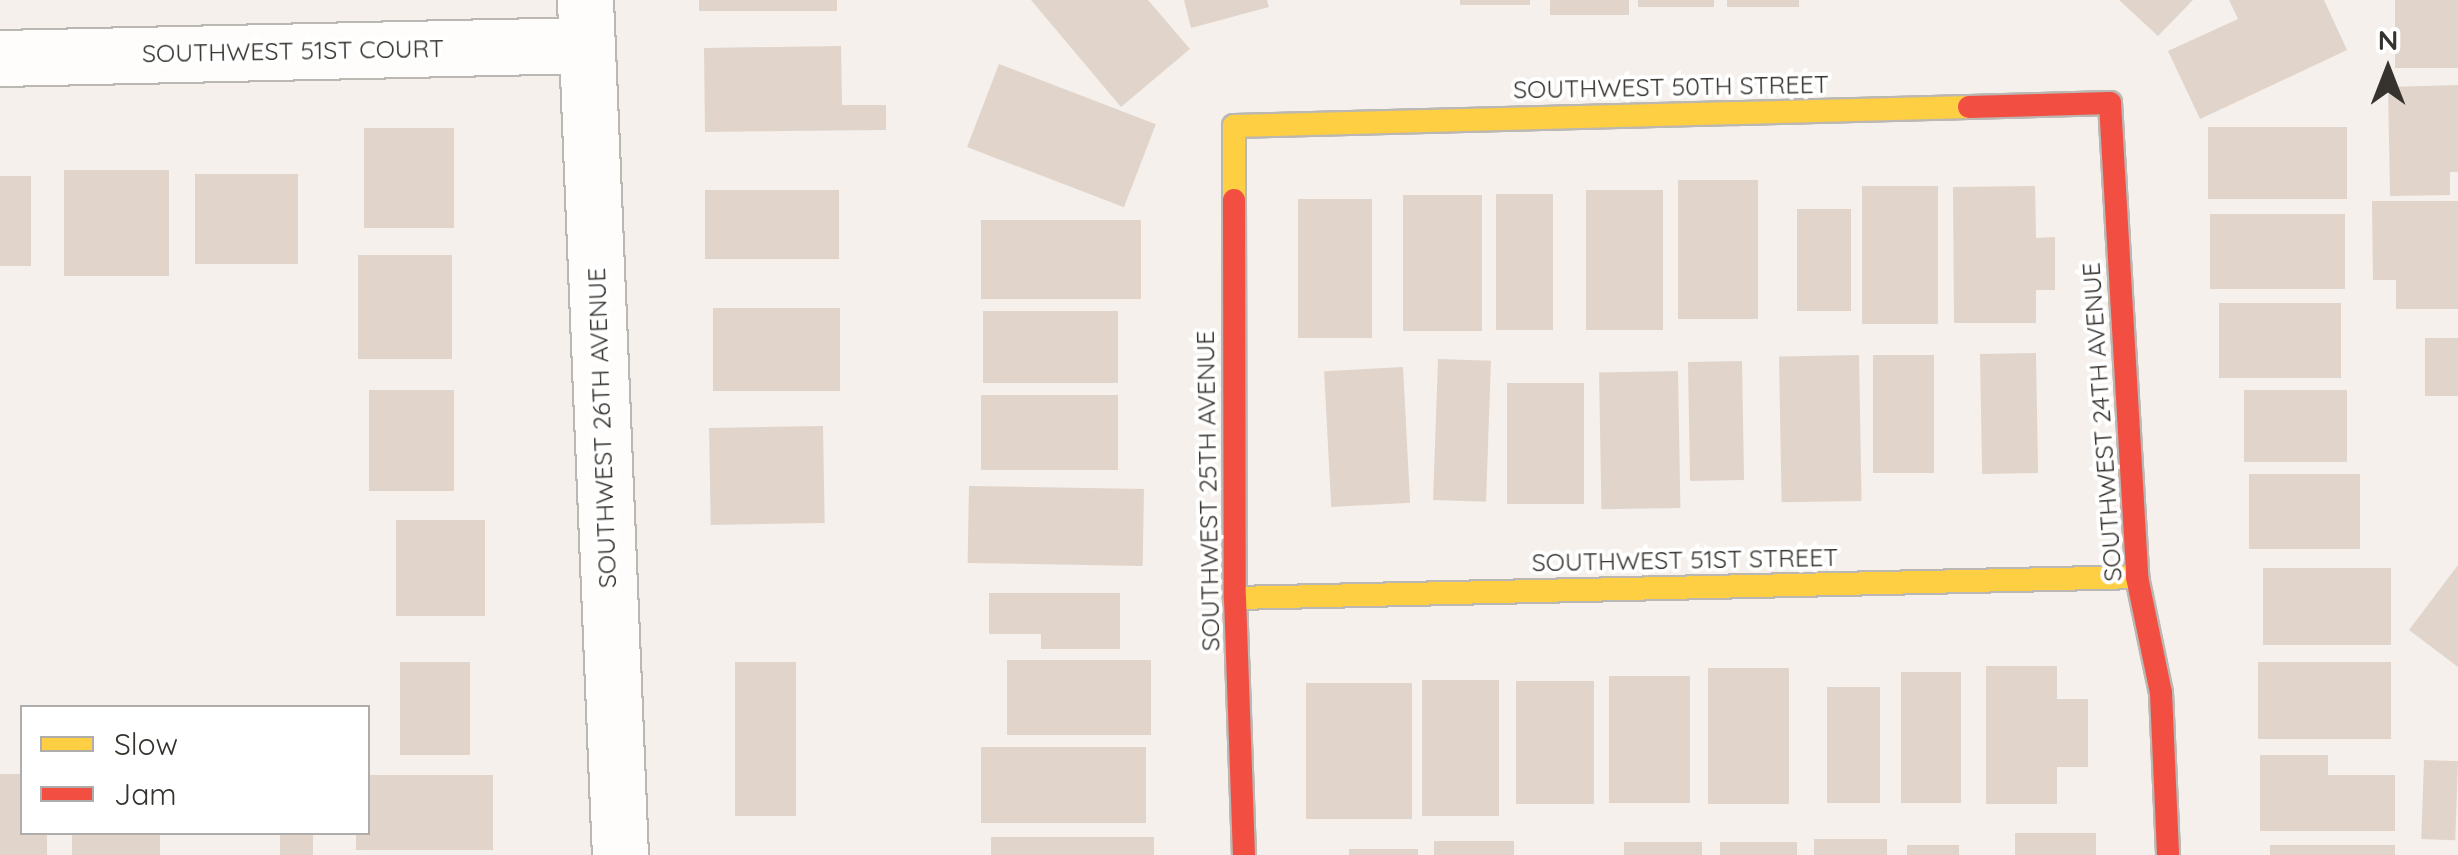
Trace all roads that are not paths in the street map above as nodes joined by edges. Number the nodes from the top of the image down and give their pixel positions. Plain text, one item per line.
1 (586, 23) edge
2 (0, 58) edge
3 (2110, 104) joint
4 (1234, 126) joint
5 (2137, 577) junction
6 (1235, 598) junction
7 (620, 855) edge
8 (1244, 855) edge
9 (2168, 855) edge

1 - 2 street, SOUTHWEST 51ST COURT
1 - 7 street, SOUTHWEST 26TH AVENUE
3 - 4 street, SOUTHWEST 50TH STREET
3 - 5 street, SOUTHWEST 24TH AVENUE
4 - 6 street, SOUTHWEST 25TH AVENUE
5 - 6 street, SOUTHWEST 51ST STREET
5 - 9 street, SOUTHWEST 24TH AVENUE
6 - 8 street, SOUTHWEST 25TH AVENUE

